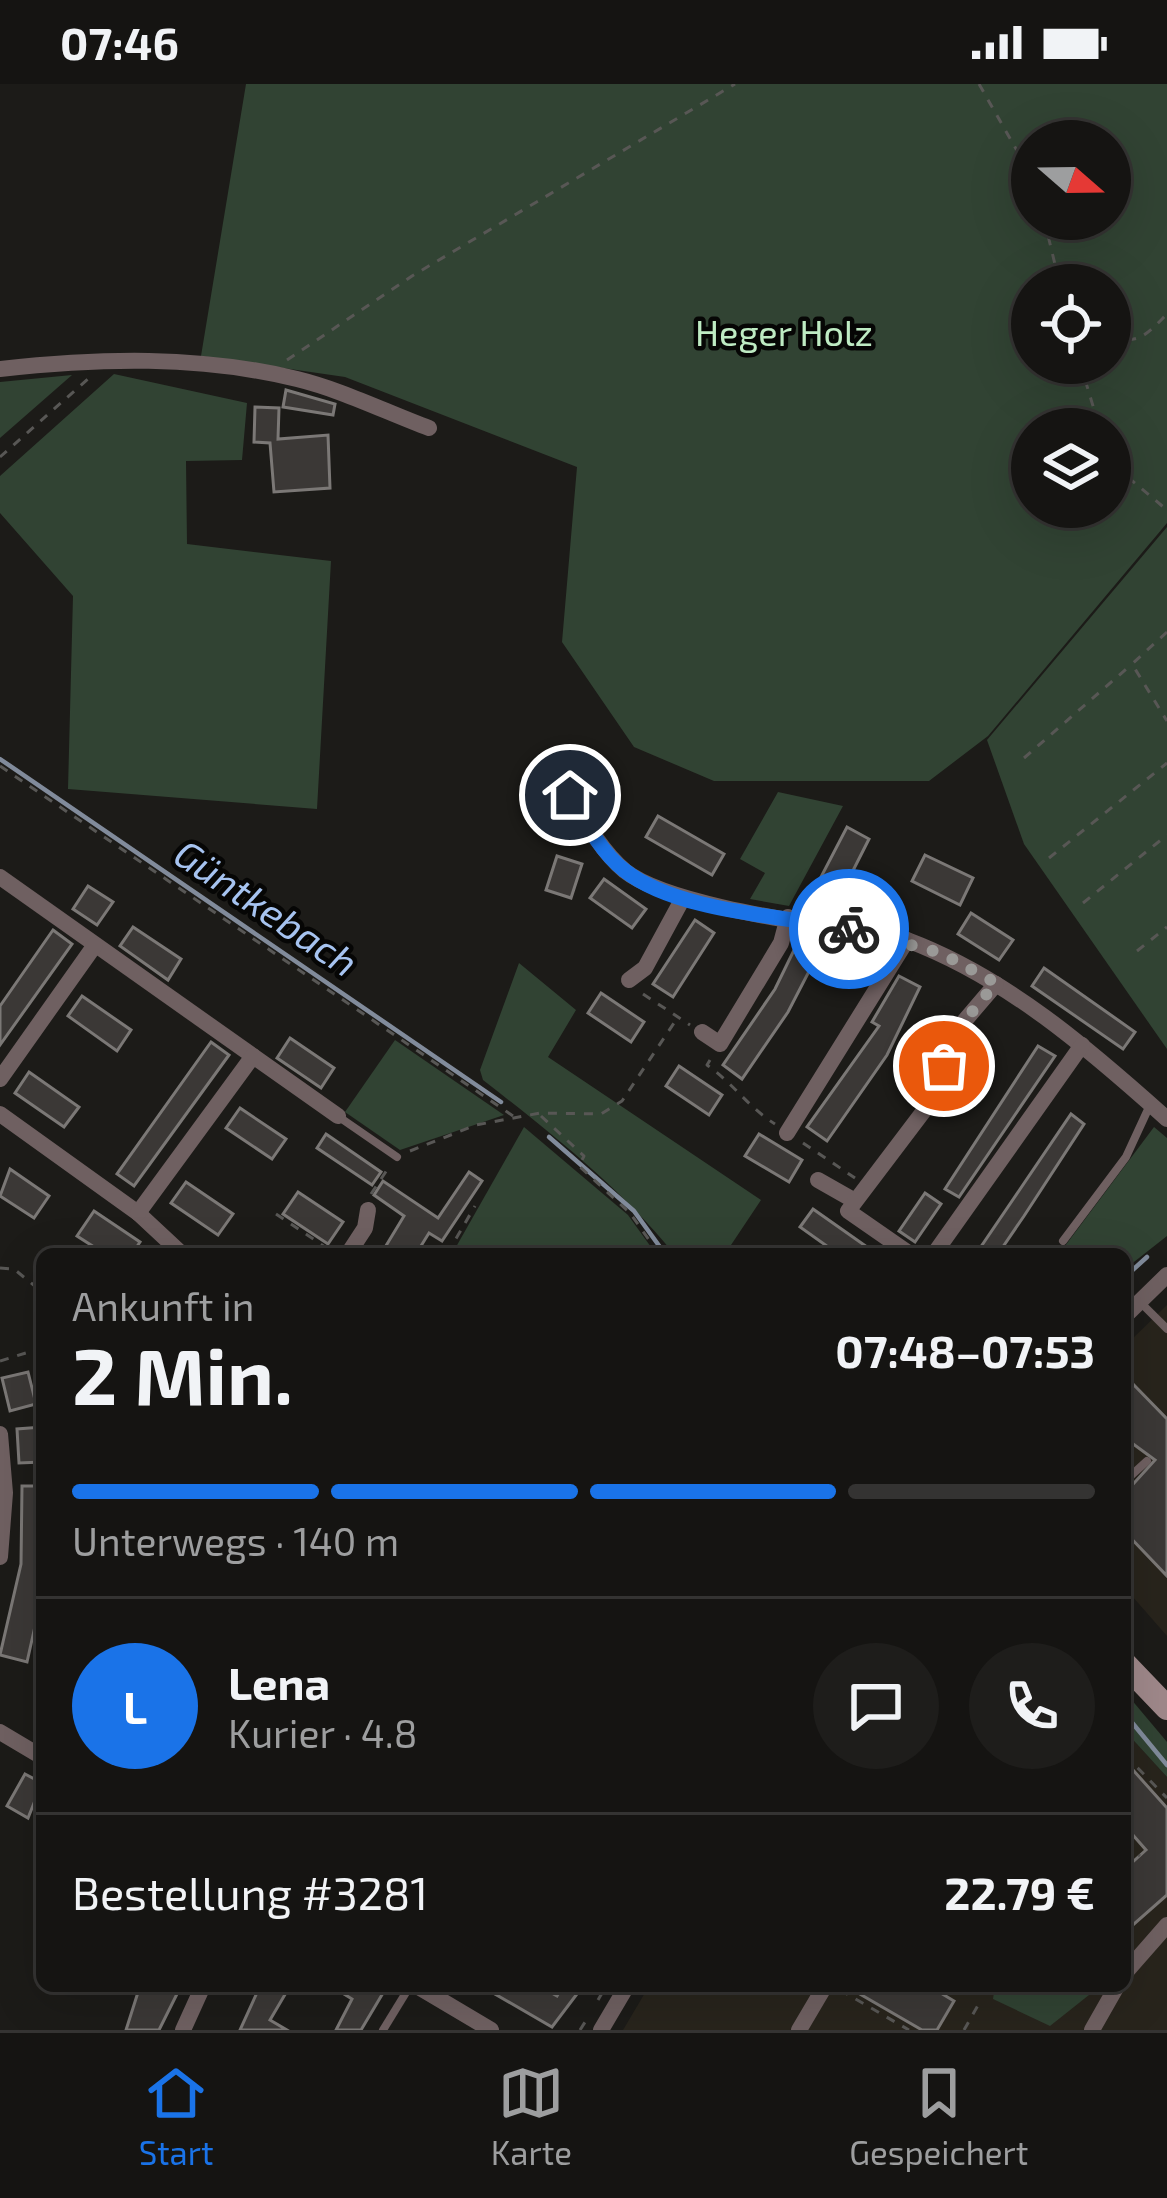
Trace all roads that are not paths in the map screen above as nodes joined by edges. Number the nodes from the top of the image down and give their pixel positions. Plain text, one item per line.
1 (0, 369) edge
2 (429, 428) dead end
3 (570, 795) dead end
4 (0, 877) edge
5 (683, 898) junction
6 (788, 917) junction
7 (907, 940) junction
8 (95, 945) junction
9 (628, 980) road end
10 (996, 983) junction
11 (702, 1033) dead end
12 (1082, 1045) junction
13 (253, 1056) junction
14 (0, 1079) edge
15 (1150, 1104) junction
16 (0, 1114) edge
17 (338, 1116) joint
18 (1167, 1119) edge
19 (788, 1132) road end
20 (397, 1156) road end
21 (818, 1180) dead end
22 (860, 1193) junction
23 (368, 1210) road end
24 (138, 1213) junction
25 (1063, 1241) dead end
26 (176, 1248) edge
27 (352, 1248) edge
28 (901, 1248) edge
29 (938, 1248) edge
30 (1167, 1275) edge
31 (1139, 1301) junction
32 (1131, 1310) edge
33 (1167, 1329) edge
34 (0, 1434) edge
35 (1147, 1460) dead end
36 (1131, 1475) edge
37 (0, 1557) edge
38 (1131, 1670) edge
39 (1167, 1708) edge
40 (0, 1732) edge
41 (36, 1753) edge
42 (1167, 1925) edge
43 (1131, 1958) edge
44 (200, 1992) edge
45 (410, 1992) edge
46 (424, 1992) edge
47 (624, 1992) edge
48 (825, 1992) edge
49 (1114, 1992) edge
50 (183, 2030) edge
51 (383, 2030) edge
52 (491, 2030) edge
53 (602, 2030) edge
54 (799, 2030) edge
55 (1092, 2030) edge

1 - 2 street
3 - 5 street
4 - 8 street
5 - 6 street
5 - 9 street
6 - 7 street
6 - 11 street
7 - 10 street
7 - 19 street
8 - 13 street
8 - 14 street
10 - 12 street
10 - 22 street
12 - 15 street
12 - 29 street
13 - 17 street
13 - 24 street
15 - 18 street
15 - 25 lane
16 - 24 street
17 - 20 lane
21 - 22 street
22 - 28 street
23 - 27 street
24 - 26 street
30 - 31 street
31 - 32 street
31 - 33 lane
34 - 37 street
35 - 36 lane
38 - 39 street
40 - 41 street
42 - 43 street
44 - 50 street
45 - 51 lane
46 - 52 street
47 - 53 street
48 - 54 street
49 - 55 street

